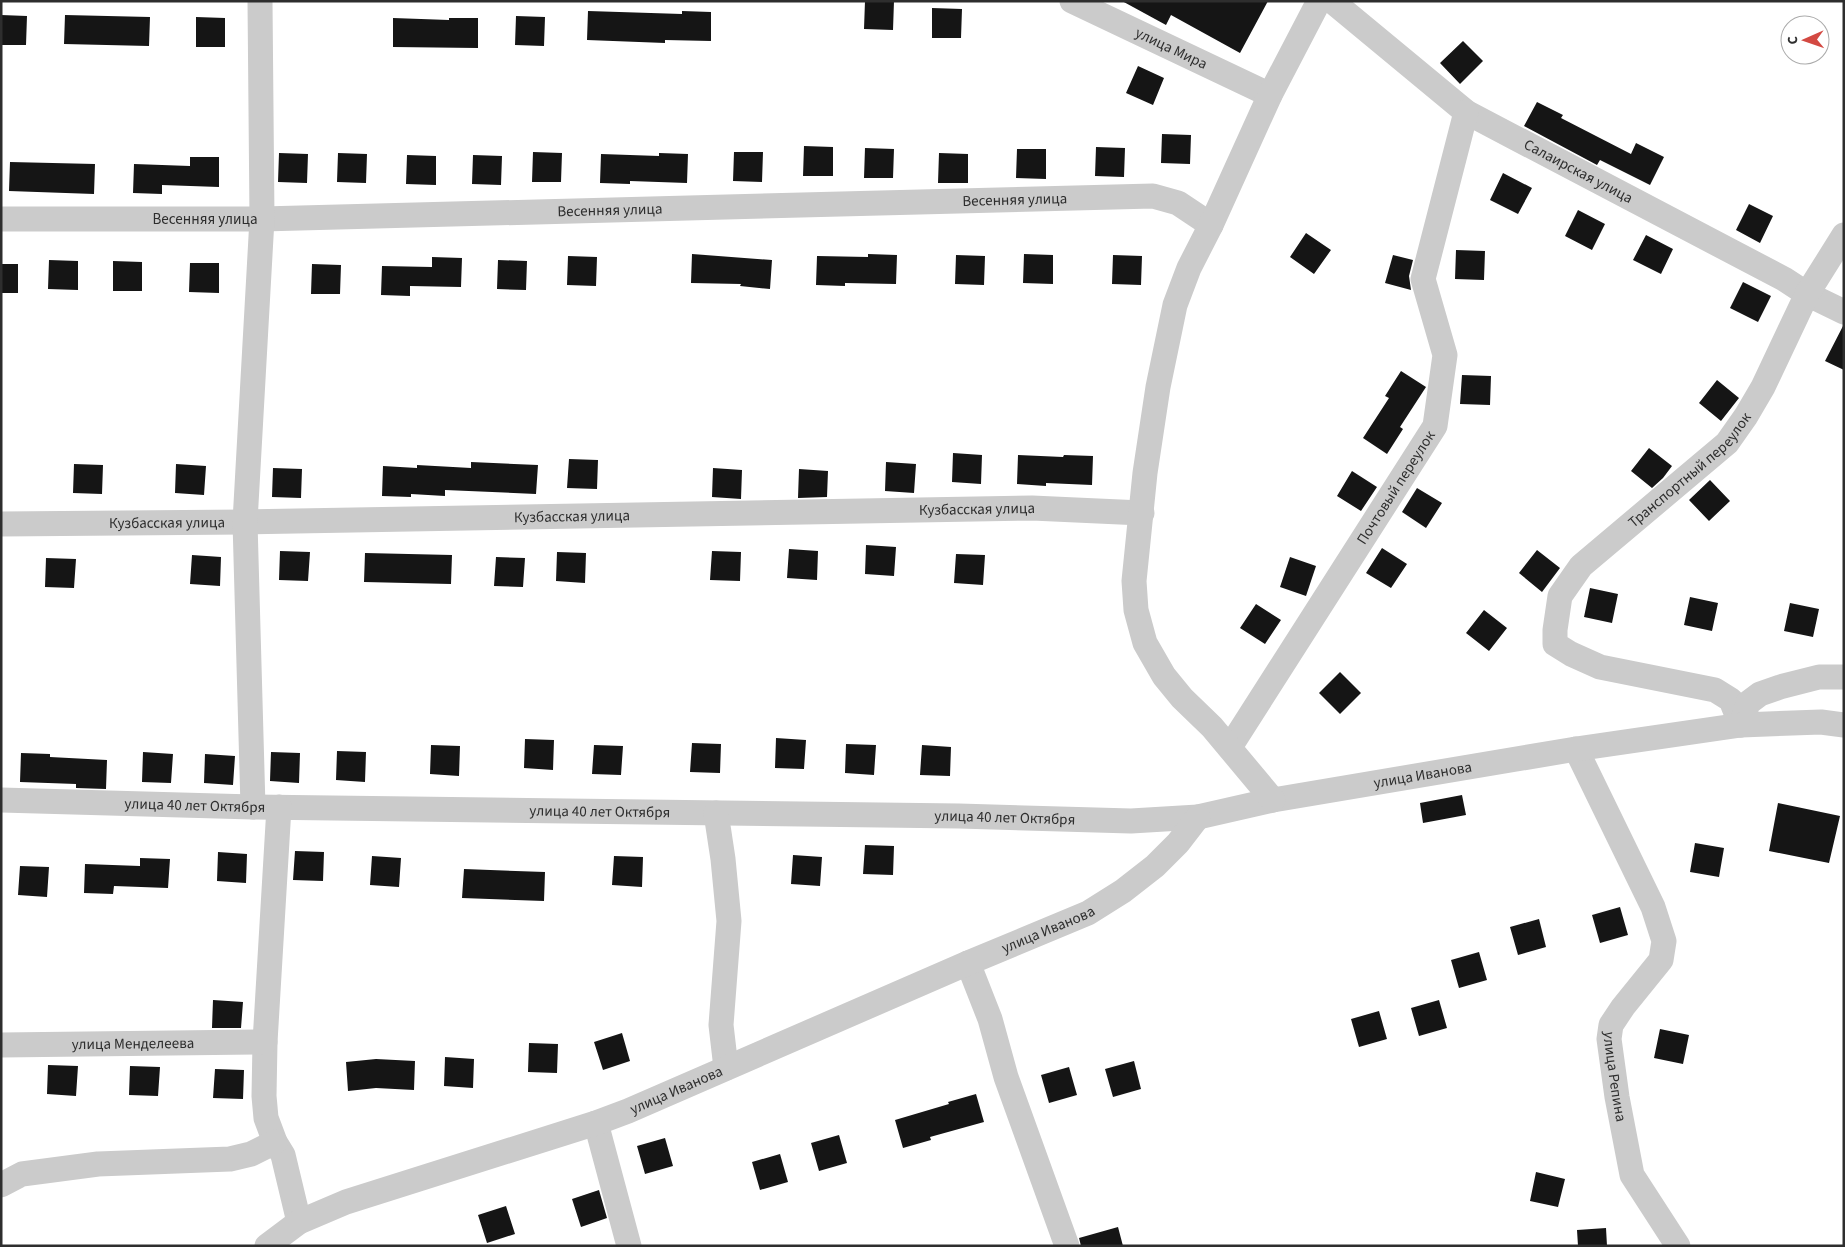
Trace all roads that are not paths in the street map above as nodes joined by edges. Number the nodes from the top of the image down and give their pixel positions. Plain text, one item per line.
1 (260, 1) edge
2 (1072, 1) edge
3 (1319, 1) edge
4 (1332, 1) edge
5 (1270, 95) junction
6 (1466, 112) junction
7 (1, 219) edge
8 (262, 219) junction
9 (1211, 224) junction
10 (1844, 235) edge
11 (1808, 294) junction
12 (1844, 312) edge
13 (1142, 513) junction
14 (245, 522) junction
15 (1, 524) edge
16 (1844, 677) edge
17 (1741, 725) junction
18 (1844, 725) edge
19 (1230, 747) junction
20 (1576, 749) junction
21 (1, 800) edge
22 (1273, 800) junction
23 (253, 807) junction
24 (279, 807) junction
25 (716, 813) junction
26 (1198, 817) junction
27 (968, 963) junction
28 (266, 1042) junction
29 (1, 1045) edge
30 (726, 1068) junction
31 (596, 1123) junction
32 (276, 1142) junction
33 (1, 1185) edge
34 (299, 1222) junction
35 (267, 1246) edge
36 (629, 1246) edge
37 (1067, 1246) edge
38 (1678, 1246) edge

1 - 8 street
2 - 5 street, улица Мира
3 - 5 street
4 - 6 street, Салаирская улица
5 - 9 street
6 - 11 street, Салаирская улица
6 - 19 street, Почтовый переулок
7 - 8 street, Весенняя улица
8 - 9 street, Весенняя улица
8 - 14 street
9 - 13 street
10 - 11 street, Транспортный переулок
11 - 12 street, Салаирская улица
11 - 17 street, Транспортный переулок
13 - 14 street, Кузбасская улица
13 - 19 street
14 - 15 street, Кузбасская улица
14 - 23 street
16 - 17 street
17 - 18 street, улица Иванова
17 - 20 street, улица Иванова
19 - 22 street
20 - 22 street, улица Иванова
20 - 38 street, улица Репина
21 - 23 street, улица 40 лет Октября
22 - 26 street, улица Иванова
23 - 24 street, улица 40 лет Октября
24 - 25 street, улица 40 лет Октября
24 - 28 street
25 - 26 street, улица 40 лет Октября
25 - 30 street
26 - 27 street, улица Иванова
27 - 30 street, улица Иванова
27 - 37 street
28 - 29 street, улица Менделеева
28 - 32 street
30 - 31 street, улица Иванова
31 - 34 street, улица Иванова
31 - 36 street
32 - 33 street
32 - 34 street
34 - 35 street, улица Иванова

